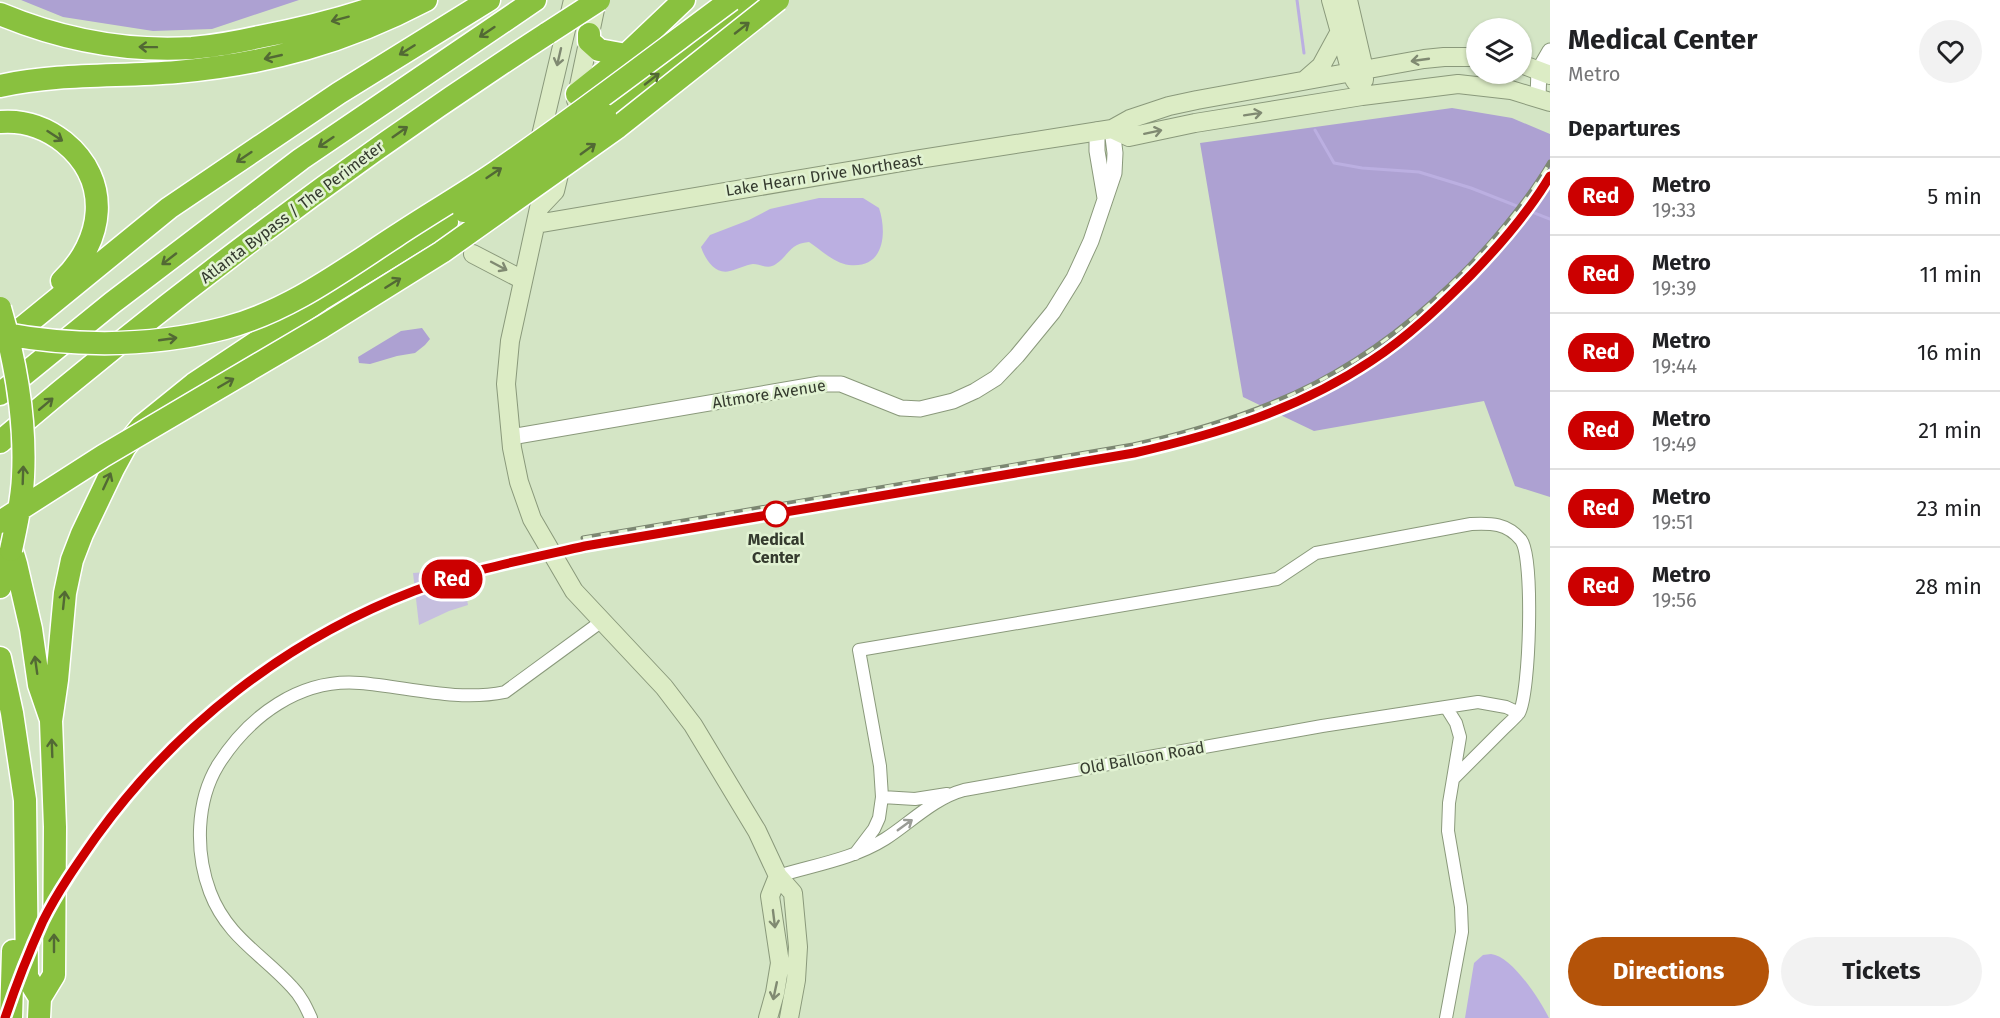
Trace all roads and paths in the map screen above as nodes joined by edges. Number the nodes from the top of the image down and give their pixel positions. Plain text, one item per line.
1 (395, 0) edge
2 (426, 0) edge
3 (489, 0) edge
4 (536, 0) edge
5 (573, 0) edge
6 (598, 0) edge
7 (684, 0) edge
8 (731, 0) edge
9 (751, 0) edge
10 (778, 0) edge
11 (1331, 0) edge
12 (1348, 0) edge
13 (0, 14) edge
14 (1347, 31) junction
15 (589, 33) junction
16 (1550, 51) edge
17 (626, 55) junction
18 (1466, 57) edge
19 (1532, 69) edge
20 (1358, 71) junction
21 (1546, 76) edge
22 (1305, 80) junction
23 (0, 86) edge
24 (577, 94) junction
25 (1362, 96) junction
26 (1544, 99) edge
27 (0, 122) edge
28 (1105, 130) junction
29 (538, 216) junction
30 (473, 254) dead end
31 (523, 280) junction
32 (0, 308) edge
33 (4, 338) edge
34 (0, 394) edge
35 (510, 429) junction
36 (0, 442) edge
37 (0, 509) edge
38 (0, 522) edge
39 (0, 587) edge
40 (602, 621) junction
41 (0, 658) edge
42 (0, 681) edge
43 (1446, 707) junction
44 (1519, 713) junction
45 (51, 721) junction
46 (1454, 778) junction
47 (957, 792) junction
48 (882, 797) junction
49 (855, 854) junction
50 (778, 876) junction
51 (40, 1008) edge
52 (11, 1018) edge
53 (311, 1018) edge
54 (768, 1018) edge
55 (789, 1018) edge
56 (1446, 1018) edge

1 -> 13 highway
2 -> 23 highway
3 -> 33 highway
4 -> 34 highway, Atlanta Bypass / The Perimeter
5 -> 29 main road
6 - 15 main road
36 -> 6 highway, Atlanta Bypass / The Perimeter, bridge
7 - 17 highway
33 -> 8 highway, bridge
45 -> 9 highway, bridge
38 -> 10 highway, bridge
11 - 14 main road
12 - 14 main road
14 - 20 main road
14 - 22 main road
15 - 17 highway
15 - 24 main road
16 - 21 street
17 - 24 highway
18 -> 20 main road, Lake Hearn Drive Northeast
19 - 21 main road
20 - 22 main road, Lake Hearn Drive Northeast
20 - 25 main road
21 - 26 street
22 - 28 main road, Lake Hearn Drive Northeast
24 - 29 main road
25 - 26 main road, Lake Hearn Drive Northeast
28 -> 25 main road, Lake Hearn Drive Northeast
27 -> 33 highway
28 - 29 main road, Lake Hearn Drive Northeast
28 - 35 street, Altmore Avenue
29 - 31 main road
30 -> 31 main road
31 - 35 main road
39 -> 32 highway, bridge
35 - 40 main road
45 -> 37 highway
40 - 50 main road
40 - 53 street
41 - 51 highway
42 - 52 highway
43 - 44 street, Old Balloon Road
43 - 46 street
43 - 47 street, Old Balloon Road
44 - 46 street
44 - 48 street
51 -> 45 highway
46 - 56 street
47 - 48 street
49 -> 47 street, Old Balloon Road
48 - 49 street
49 - 50 street, Old Balloon Road
50 -> 54 main road
50 - 55 main road

